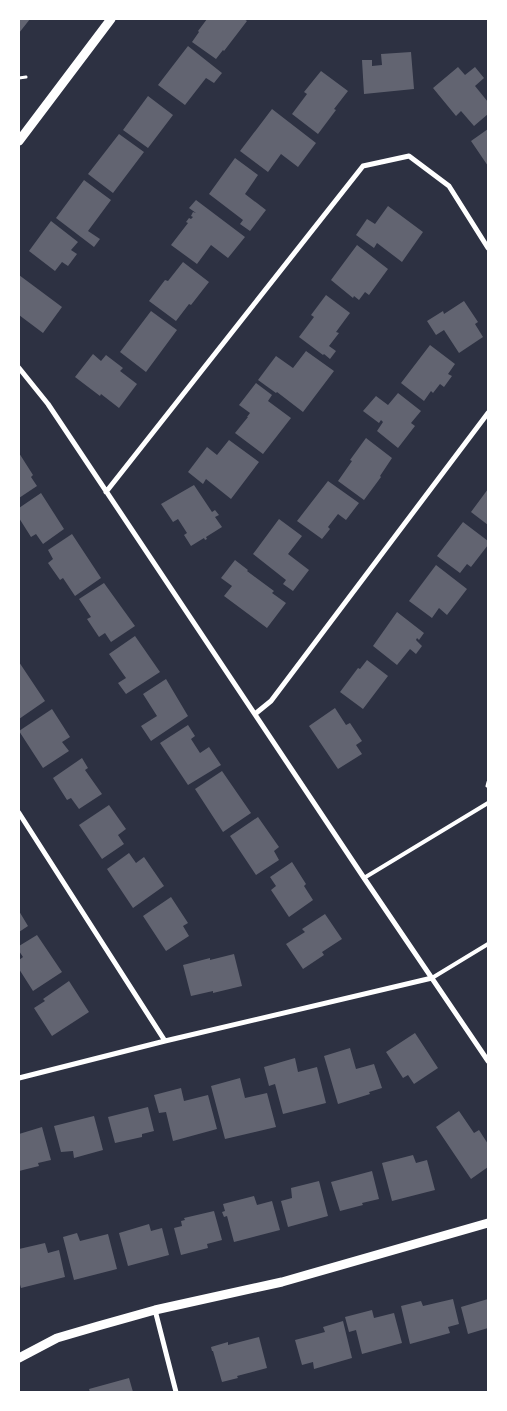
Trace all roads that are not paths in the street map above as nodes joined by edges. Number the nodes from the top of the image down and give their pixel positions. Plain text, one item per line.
1 (111, 19) edge
2 (19, 141) edge
3 (488, 248) edge
4 (19, 368) edge
5 (488, 413) edge
6 (106, 492) junction
7 (255, 714) junction
8 (488, 804) edge
9 (19, 814) edge
10 (364, 878) junction
11 (488, 944) edge
12 (432, 978) junction
13 (164, 1041) junction
14 (488, 1061) edge
15 (19, 1078) edge
16 (488, 1223) edge
17 (155, 1310) junction
18 (19, 1358) edge
19 (176, 1392) edge

1 - 2 street
3 - 6 street
4 - 6 street
5 - 7 street
6 - 7 street
7 - 10 street
8 - 10 lane
9 - 13 street
10 - 12 street
11 - 12 lane
12 - 13 street
12 - 14 street
13 - 15 street
16 - 17 street
17 - 18 street
17 - 19 street

